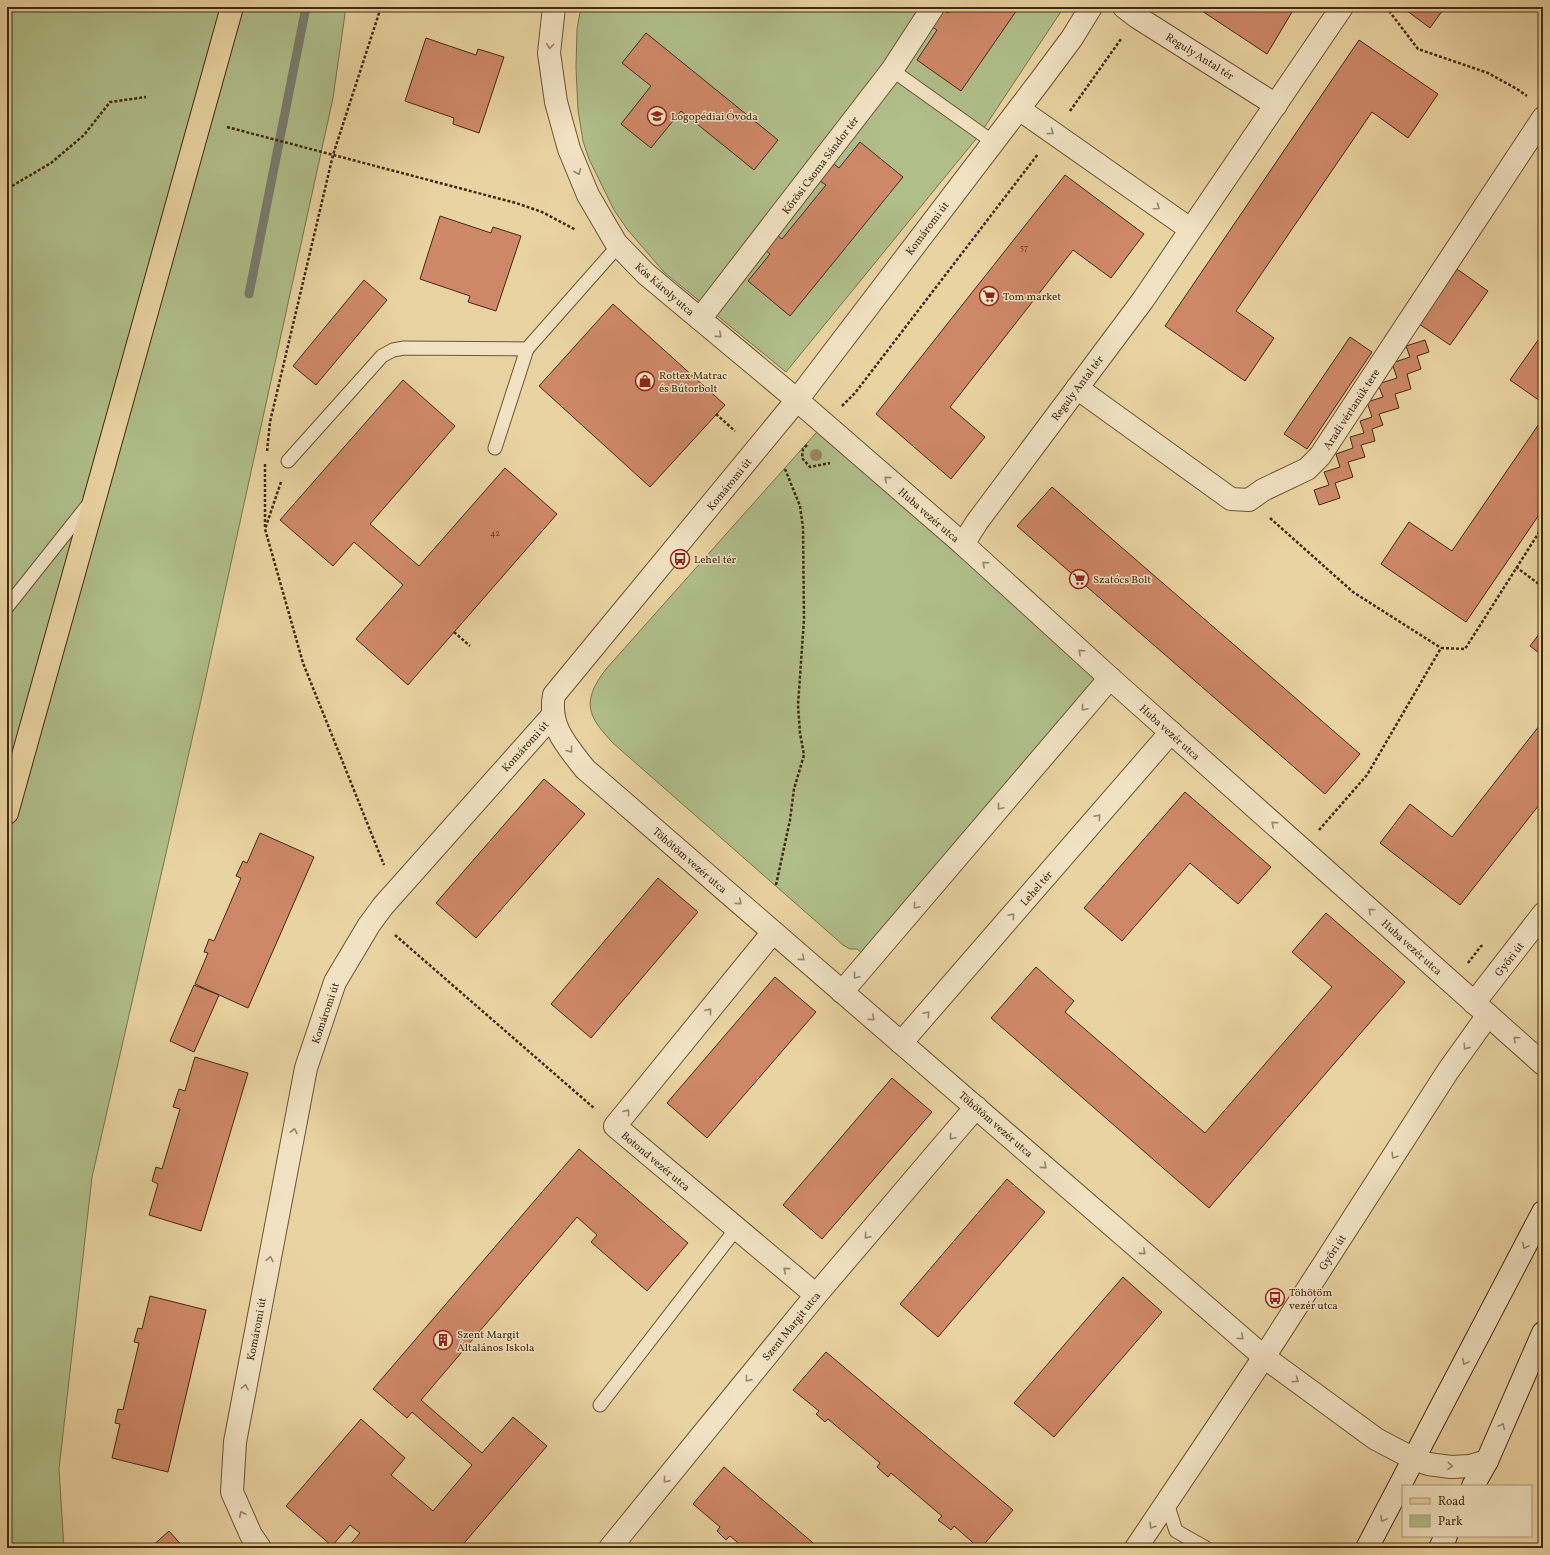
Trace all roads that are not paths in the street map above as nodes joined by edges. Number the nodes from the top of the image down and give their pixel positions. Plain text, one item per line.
1 (232, 7) edge
2 (554, 7) edge
3 (933, 7) edge
4 (1092, 7) edge
5 (1342, 7) edge
6 (1130, 12) edge
7 (892, 70) junction
8 (1276, 104) junction
9 (1019, 109) junction
10 (1543, 118) edge
11 (993, 142) junction
12 (1190, 230) junction
13 (611, 254) road end
14 (700, 319) junction
15 (527, 350) junction
16 (1077, 388) junction
17 (797, 400) junction
18 (495, 448) dead end
19 (288, 461) road end
20 (96, 495) junction
21 (963, 544) junction
22 (7, 607) edge
23 (1110, 678) junction
24 (553, 715) junction
25 (1171, 732) junction
26 (7, 813) edge
27 (1543, 914) edge
28 (773, 932) junction
29 (842, 992) junction
30 (1481, 1009) junction
31 (901, 1043) junction
32 (1543, 1064) edge
33 (976, 1107) junction
34 (1543, 1212) edge
35 (736, 1229) junction
36 (816, 1295) junction
37 (1543, 1333) edge
38 (1264, 1357) junction
39 (600, 1405) dead end
40 (1414, 1459) junction
41 (1486, 1461) junction
42 (1474, 1485) edge
43 (1167, 1503) junction
44 (1446, 1537) edge
45 (260, 1548) edge
46 (610, 1548) edge
47 (1136, 1548) edge
48 (1206, 1548) edge
49 (1367, 1548) edge
50 (1440, 1548) edge

1 - 20 main road
2 -> 14 street, Kós Károly utca
3 - 7 street, Kőrösi Csoma Sándor tér
4 - 9 street, Komáromi út
5 - 8 street, Reguly Antal tér
6 - 8 street, Reguly Antal tér
7 - 11 lane
7 - 14 street, Kőrösi Csoma Sándor tér
8 - 12 street, Reguly Antal tér
9 - 11 street, Komáromi út
9 -> 12 street
10 - 16 street, Aradi vértanúk tere
11 - 17 street, Komáromi út
12 - 16 street, Reguly Antal tér
13 - 15 lane
14 -> 17 street, Kós Károly utca
15 - 18 lane
15 - 19 lane
16 - 21 street, Reguly Antal tér
21 -> 17 street, Huba vezér utca
17 - 24 street, Komáromi út
20 - 22 lane
20 - 26 main road
23 -> 21 street, Huba vezér utca
23 - 25 street, Huba vezér utca
23 -> 29 street
24 -> 28 street, Töhötöm vezér utca
45 -> 24 street, Komáromi út
30 -> 25 street, Huba vezér utca
31 -> 25 street, Lehel tér
27 - 30 street, Győri út
28 -> 29 street, Töhötöm vezér utca
35 -> 28 street, Botond vezér utca
29 -> 31 street, Töhötöm vezér utca
32 -> 30 street, Huba vezér utca
30 -> 38 street, Győri út
31 - 33 street, Töhötöm vezér utca
33 -> 36 street, Szent Margit utca
33 -> 38 street, Töhötöm vezér utca
34 -> 40 street
36 -> 35 street, Botond vezér utca
35 - 39 lane
36 -> 46 street, Szent Margit utca
41 -> 37 street
38 -> 40 street, Töhötöm vezér utca
38 - 43 street, Győri út
40 -> 41 street, Töhötöm vezér utca
40 -> 49 street
41 - 42 street
43 -> 47 street, Győri út
43 - 48 lane
44 - 50 street

